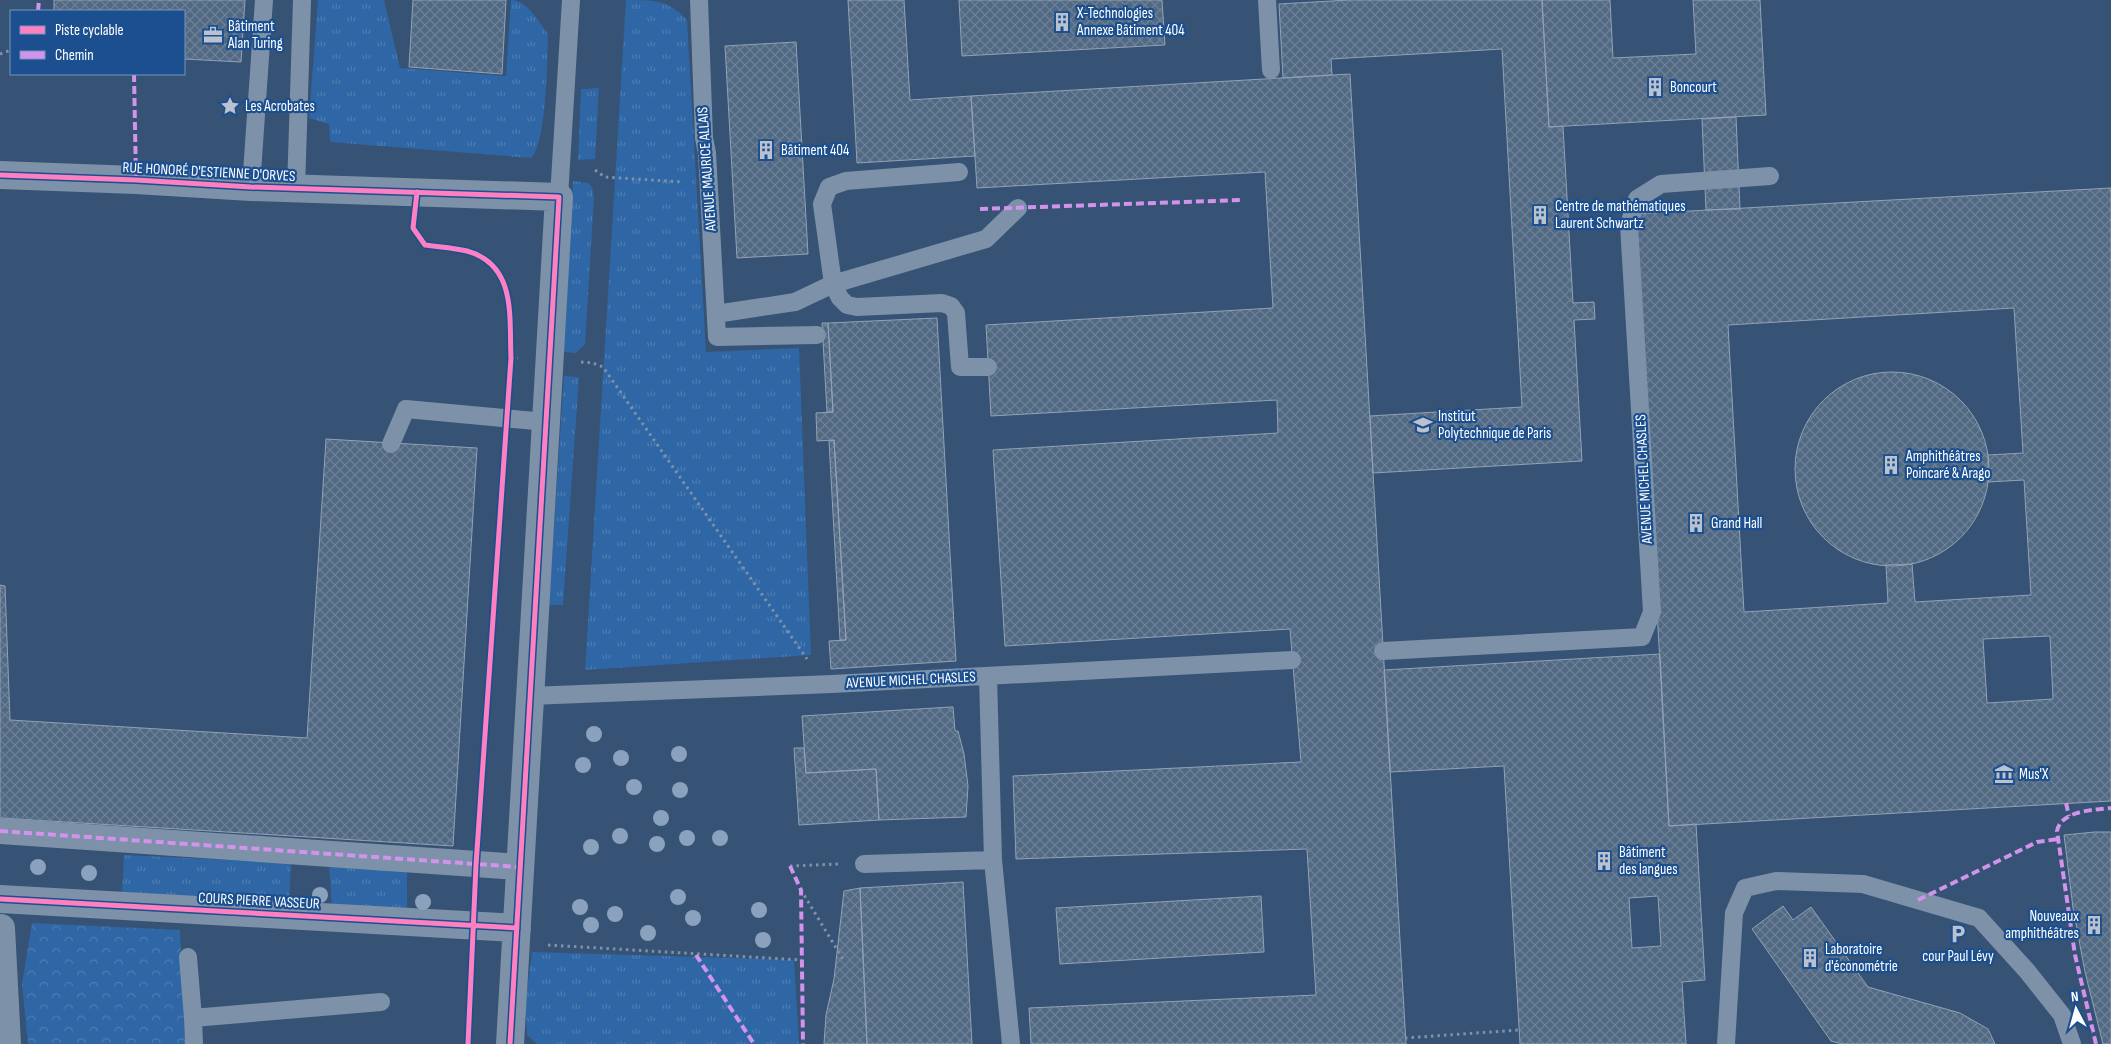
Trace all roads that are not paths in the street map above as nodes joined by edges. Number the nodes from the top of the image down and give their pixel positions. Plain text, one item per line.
1 (264, 0) edge
2 (302, 0) edge
3 (571, 0) edge
4 (699, 0) edge
5 (1266, 0) edge
6 (1271, 70) dead end
7 (959, 172) dead end
8 (0, 175) edge
9 (1770, 176) dead end
10 (251, 187) junction
11 (296, 189) junction
12 (559, 197) junction
13 (1018, 208) dead end
14 (833, 284) junction
15 (716, 314) junction
16 (816, 335) dead end
17 (988, 367) dead end
18 (546, 422) junction
19 (391, 444) dead end
20 (1384, 651) dead end
21 (1292, 660) dead end
22 (988, 676) junction
23 (530, 696) junction
24 (0, 831) edge
25 (993, 860) junction
26 (864, 864) dead end
27 (519, 867) junction
28 (0, 899) edge
29 (1, 928) edge
30 (516, 928) junction
31 (188, 957) dead end
32 (382, 1002) dead end
33 (193, 1018) junction
34 (7, 1044) edge
35 (194, 1044) edge
36 (510, 1044) edge
37 (1011, 1044) edge
38 (1726, 1044) edge
39 (2072, 1044) edge

1 - 10 lane
2 - 11 lane
3 - 12 lane
4 - 15 lane, AVENUE MAURICE ALLAIS
5 - 6 lane
7 - 14 lane
8 - 10 street, RUE HONORÉ D'ESTIENNE D'ORVES
9 - 20 lane, AVENUE MICHEL CHASLES
10 - 11 street, RUE HONORÉ D'ESTIENNE D'ORVES
11 - 12 street, RUE HONORÉ D'ESTIENNE D'ORVES
12 - 18 street
13 - 14 lane
14 - 15 lane
14 - 17 lane
15 - 16 lane, AVENUE MAURICE ALLAIS
18 - 19 lane
18 - 23 street
21 - 22 lane, AVENUE MICHEL CHASLES
22 - 23 lane, AVENUE MICHEL CHASLES
22 - 25 lane
23 - 27 street
24 - 27 street
25 - 26 lane
25 - 37 lane
27 - 30 street
28 - 30 street, COURS PIERRE VASSEUR
29 - 34 street
30 - 36 street
31 - 33 lane
32 - 33 lane
33 - 35 lane
38 - 39 lane

